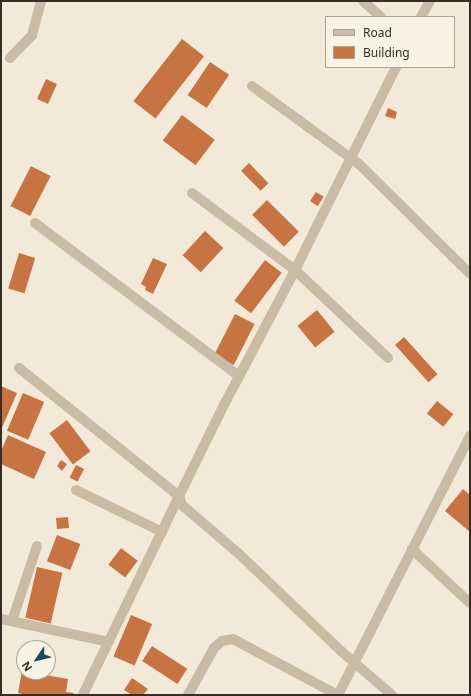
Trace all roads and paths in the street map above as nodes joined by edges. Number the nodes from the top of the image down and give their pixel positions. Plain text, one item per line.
1 (41, 1) edge
2 (364, 1) edge
3 (430, 1) edge
4 (380, 16) edge
5 (422, 16) edge
6 (10, 58) dead end
7 (395, 68) edge
8 (252, 86) dead end
9 (350, 158) junction
10 (192, 192) dead end
11 (35, 223) dead end
12 (295, 270) junction
13 (470, 274) edge
14 (388, 358) dead end
15 (19, 368) dead end
16 (239, 376) junction
17 (470, 438) edge
18 (76, 490) dead end
19 (178, 496) junction
20 (162, 532) junction
21 (37, 546) dead end
22 (412, 549) junction
23 (470, 603) edge
24 (1, 619) edge
25 (12, 621) junction
26 (109, 642) junction
27 (355, 662) junction
28 (83, 695) edge
29 (188, 695) edge
30 (338, 695) edge
31 (392, 695) edge

1 - 6 street
2 - 4 street
3 - 5 street
7 - 9 street
8 - 9 street
9 - 12 street
9 - 13 street
10 - 12 street
11 - 16 street
12 - 14 street
12 - 16 street
15 - 19 street
16 - 19 street
17 - 22 street
18 - 20 street
19 - 20 street
19 - 27 street
20 - 26 street
21 - 25 street
22 - 23 street
22 - 27 street
24 - 25 street
25 - 26 street
26 - 28 street
27 - 30 street
27 - 31 street
29 - 30 street

